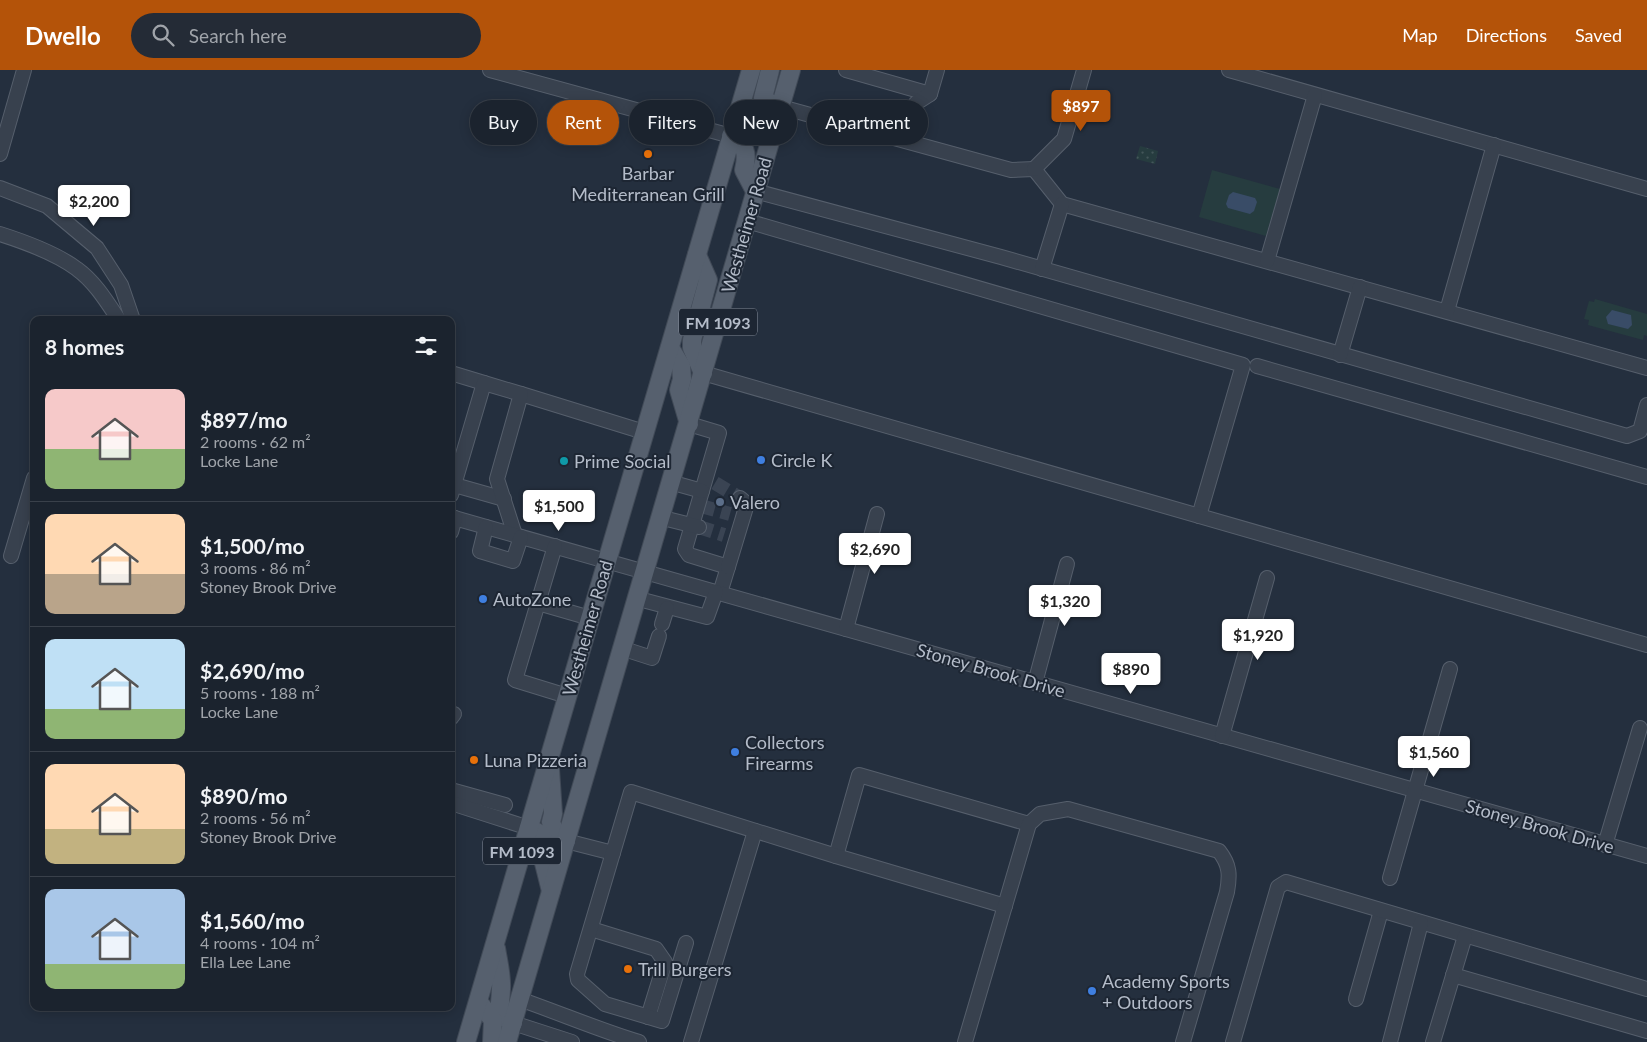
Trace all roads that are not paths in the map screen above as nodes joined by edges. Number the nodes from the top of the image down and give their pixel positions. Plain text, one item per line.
1 (24, 70) edge
2 (490, 70) edge
3 (750, 70) edge
4 (770, 70) edge
5 (791, 70) edge
6 (846, 70) edge
7 (937, 70) edge
8 (1084, 70) edge
9 (1229, 70) edge
10 (930, 94) junction
11 (1315, 95) junction
12 (741, 100) edge
13 (764, 100) edge
14 (783, 100) edge
15 (921, 100) edge
16 (724, 134) edge
17 (728, 145) edge
18 (744, 145) edge
19 (769, 145) edge
20 (922, 145) edge
21 (1494, 145) junction
22 (0, 154) edge
23 (1034, 169) junction
24 (0, 188) edge
25 (1647, 189) edge
26 (755, 191) junction
27 (1062, 204) junction
28 (747, 221) junction
29 (0, 234) edge
30 (697, 255) junction
31 (1267, 261) junction
32 (1042, 269) junction
33 (1360, 286) junction
34 (1447, 311) junction
35 (115, 316) edge
36 (132, 316) edge
37 (670, 348) junction
38 (1340, 356) junction
39 (1257, 366) dead end
40 (1647, 368) edge
41 (455, 374) edge
42 (703, 374) junction
43 (484, 382) junction
44 (521, 394) junction
45 (1647, 405) edge
46 (689, 424) junction
47 (644, 432) junction
48 (1643, 432) edge
49 (1647, 477) edge
50 (455, 478) edge
51 (670, 482) junction
52 (455, 489) edge
53 (30, 491) edge
54 (702, 491) junction
55 (740, 498) dead end
56 (504, 499) junction
57 (876, 514) dead end
58 (1199, 516) junction
59 (659, 517) junction
60 (455, 522) edge
61 (695, 526) junction
62 (486, 527) junction
63 (518, 536) junction
64 (555, 546) junction
65 (10, 556) dead end
66 (607, 561) junction
67 (1067, 564) dead end
68 (728, 568) junction
69 (643, 571) junction
70 (1267, 578) dead end
71 (718, 593) junction
72 (635, 598) junction
73 (538, 603) junction
74 (667, 608) junction
75 (590, 618) junction
76 (846, 629) junction
77 (1647, 645) edge
78 (621, 648) junction
79 (1450, 669) dead end
80 (1035, 683) junction
81 (567, 696) junction
82 (1640, 728) dead end
83 (1222, 736) junction
84 (549, 758) junction
85 (455, 791) edge
86 (1415, 791) junction
87 (455, 804) edge
88 (505, 805) dead end
89 (1029, 824) junction
90 (529, 828) junction
91 (755, 831) junction
92 (566, 841) junction
93 (1605, 845) junction
94 (613, 853) junction
95 (836, 856) junction
96 (1647, 856) edge
97 (1390, 878) dead end
98 (551, 892) junction
99 (1005, 906) junction
100 (1381, 911) junction
101 (1420, 923) junction
102 (591, 929) junction
103 (1465, 936) junction
104 (495, 943) junction
105 (686, 943) dead end
106 (1453, 975) junction
107 (1647, 989) edge
108 (519, 999) junction
109 (1356, 999) dead end
110 (478, 1001) junction
111 (648, 1017) junction
112 (512, 1024) junction
113 (1647, 1031) edge
114 (466, 1042) edge
115 (492, 1042) edge
116 (507, 1042) edge
117 (572, 1042) edge
118 (640, 1042) edge
119 (692, 1042) edge
120 (965, 1042) edge
121 (1183, 1042) edge
122 (1233, 1042) edge
123 (1390, 1042) edge
124 (1434, 1042) edge

1 - 22 street
2 - 16 street
3 - 12 main road, Westheimer Road / FM 1093
4 - 13 main road
5 - 14 main road, Westheimer Road / FM 1093
6 - 10 street
7 - 10 street
8 - 23 street
9 - 11 street
10 - 15 street
11 - 21 street
11 - 31 street
17 - 30 main road, Westheimer Road / FM 1093
18 - 26 main road
19 - 26 main road, Westheimer Road / FM 1093
20 - 23 street
21 - 25 street
21 - 34 street
23 - 27 street
24 - 36 street
26 - 28 main road, Westheimer Road / FM 1093
26 - 32 street
27 - 31 street
27 - 32 street
28 - 42 main road, Westheimer Road / FM 1093
28 - 58 street
29 - 35 street
30 - 37 main road, Westheimer Road / FM 1093
30 - 42 main road
31 - 33 street
32 - 38 street
33 - 34 street
33 - 38 street
34 - 40 street
37 - 46 main road
37 - 47 main road, Westheimer Road / FM 1093
38 - 48 street
39 - 49 street
41 - 43 street
42 - 46 main road, Westheimer Road / FM 1093
42 - 58 street
43 - 44 street
43 - 50 street
44 - 47 street
44 - 56 street
45 - 48 street
46 - 51 main road, Westheimer Road / FM 1093
46 - 54 street
47 - 66 main road, Westheimer Road / FM 1093
51 - 54 street
51 - 59 main road, Westheimer Road / FM 1093
52 - 56 street
53 - 65 street
54 - 61 street
55 - 68 street
56 - 63 street
57 - 76 street
58 - 77 street
59 - 61 street
59 - 69 main road, Westheimer Road / FM 1093
60 - 62 street, Stoney Brook Drive
61 - 68 street
62 - 63 street, Stoney Brook Drive
62 - 63 street
63 - 64 street, Stoney Brook Drive
64 - 66 street, Stoney Brook Drive
64 - 73 street
66 - 69 street, Stoney Brook Drive
66 - 75 main road, Westheimer Road / FM 1093
67 - 80 street
68 - 71 street
69 - 71 street, Stoney Brook Drive
69 - 72 main road, Westheimer Road / FM 1093
70 - 83 street
71 - 74 street
71 - 76 street, Stoney Brook Drive
72 - 74 street
72 - 78 main road, Westheimer Road / FM 1093
73 - 75 street
73 - 81 street
74 - 78 street
75 - 81 main road, Westheimer Road / FM 1093
76 - 80 street, Stoney Brook Drive
78 - 92 main road, Westheimer Road / FM 1093
79 - 86 street
80 - 83 street, Stoney Brook Drive
81 - 84 main road, Westheimer Road / FM 1093
82 - 93 street
83 - 86 street, Stoney Brook Drive
84 - 90 main road, Westheimer Road / FM 1093
84 - 92 main road
85 - 88 street
86 - 93 street, Stoney Brook Drive
86 - 97 street
87 - 90 street
89 - 95 street
89 - 99 street
89 - 121 street
90 - 98 main road
90 - 104 main road, Westheimer Road / FM 1093
91 - 94 street
91 - 95 street
91 - 119 street
92 - 94 street
92 - 98 main road, Westheimer Road / FM 1093
93 - 96 street, Stoney Brook Drive
94 - 102 street
95 - 99 street
98 - 108 main road, Westheimer Road / FM 1093
99 - 120 street
100 - 101 street
100 - 109 street
100 - 122 street
101 - 103 street
101 - 123 street
102 - 111 street
102 - 111 street
103 - 106 street
103 - 107 street
104 - 110 main road, Westheimer Road / FM 1093
104 - 112 main road
105 - 111 street
106 - 113 street
106 - 124 street
108 - 112 main road, Westheimer Road / FM 1093
108 - 118 street
110 - 114 main road, Westheimer Road / FM 1093
110 - 115 main road
112 - 116 main road, Westheimer Road / FM 1093
112 - 117 street

